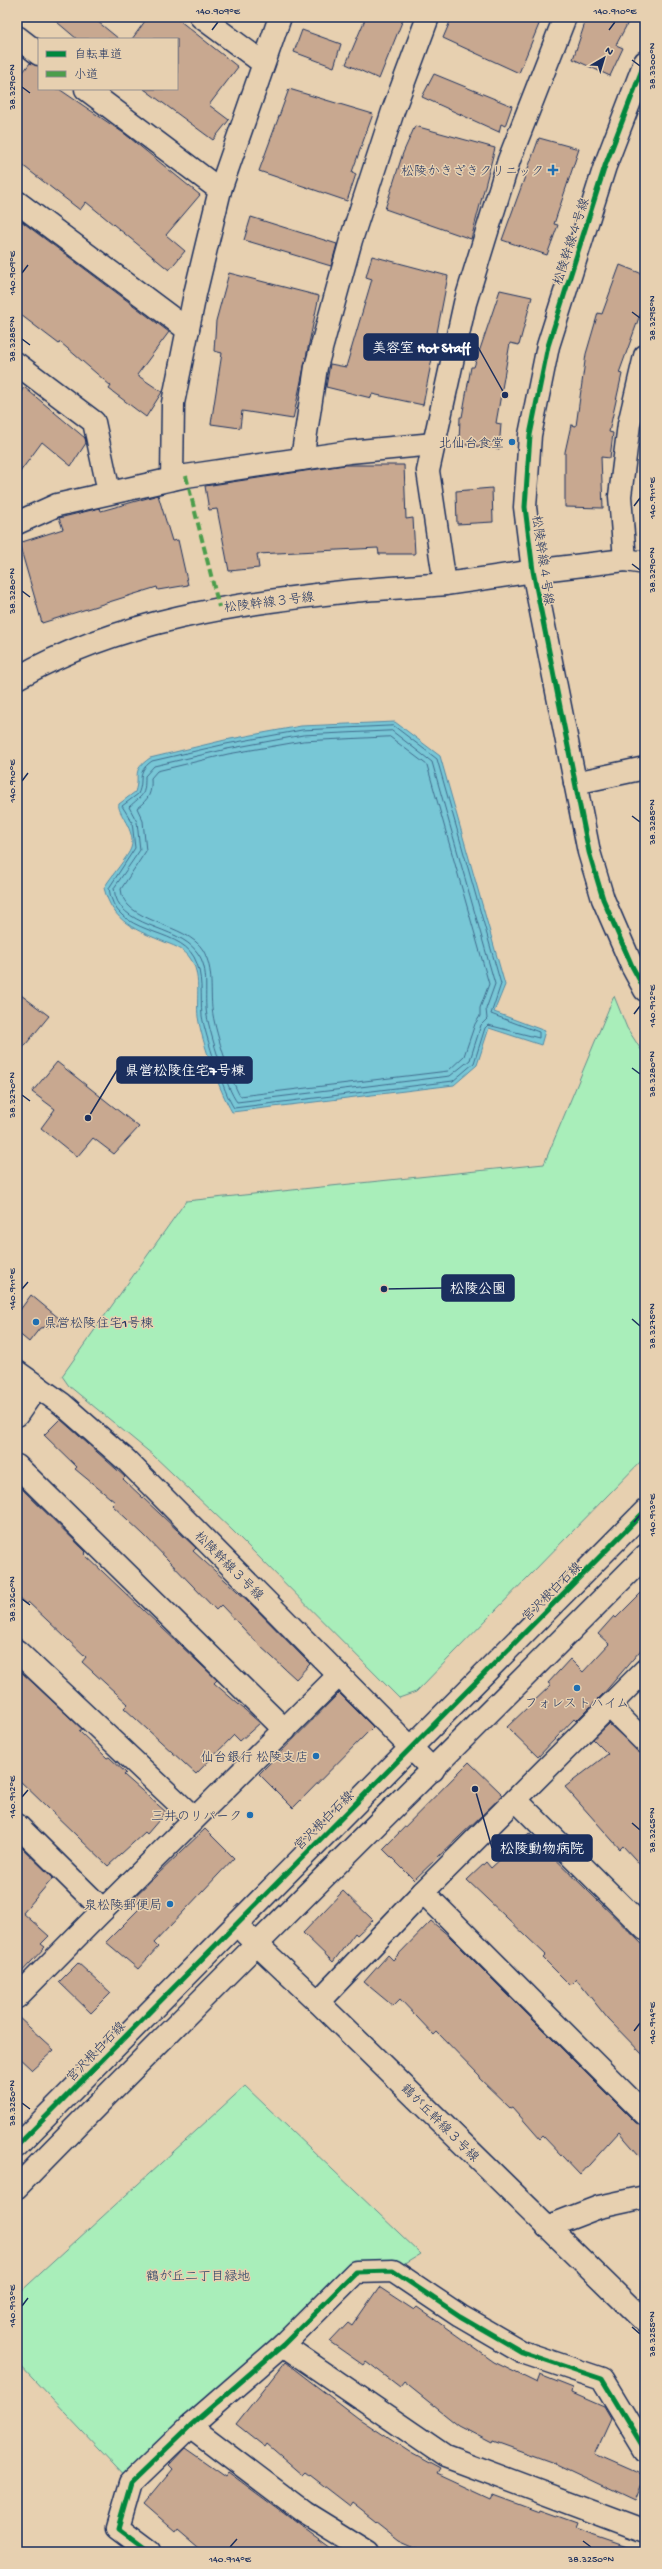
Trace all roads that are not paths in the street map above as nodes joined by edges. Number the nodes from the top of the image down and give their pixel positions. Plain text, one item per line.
1 (201, 17) edge
2 (280, 17) edge
3 (428, 17) edge
4 (565, 17) edge
5 (17, 37) edge
6 (38, 53) edge
7 (645, 62) edge
8 (263, 63) junction
9 (87, 90) edge
10 (220, 190) junction
11 (17, 202) edge
12 (188, 330) junction
13 (645, 356) edge
14 (17, 364) edge
15 (641, 391) edge
16 (434, 444) junction
17 (302, 458) junction
18 (172, 479) junction
19 (109, 492) junction
20 (17, 523) edge
21 (635, 562) edge
22 (532, 571) junction
23 (445, 584) junction
24 (17, 678) edge
25 (645, 768) edge
26 (575, 783) junction
27 (645, 990) edge
28 (17, 1372) edge
29 (37, 1386) junction
30 (17, 1415) edge
31 (17, 1466) edge
32 (645, 1511) edge
33 (645, 1556) edge
34 (17, 1651) edge
35 (645, 1670) edge
36 (339, 1675) junction
37 (609, 1706) junction
38 (284, 1730) junction
39 (645, 1742) edge
40 (412, 1747) junction
41 (433, 1770) junction
42 (516, 1800) junction
43 (194, 1818) junction
44 (17, 1825) edge
45 (423, 1892) junction
46 (103, 1910) junction
47 (235, 1924) junction
48 (645, 1929) edge
49 (256, 1943) junction
50 (17, 1997) edge
51 (318, 2002) junction
52 (645, 2114) edge
53 (17, 2146) edge
54 (17, 2187) edge
55 (645, 2197) edge
56 (548, 2228) junction
57 (645, 2322) edge
58 (283, 2345) junction
59 (190, 2426) junction
60 (645, 2450) edge
61 (645, 2532) edge
62 (150, 2552) edge
63 (368, 2552) edge

1 - 8 street
2 - 8 street
3 - 17 street
4 - 16 street
5 - 6 street
7 - 22 street, 松陵幹線４号線
8 - 10 street
9 - 10 street
10 - 12 street
11 - 12 street
12 - 18 street
13 - 15 street
14 - 19 street
15 - 21 street
16 - 17 street
16 - 23 street
17 - 18 street
18 - 19 street
19 - 20 street
21 - 22 street, 松陵幹線３号線
22 - 23 street, 松陵幹線３号線
22 - 26 street, 松陵幹線４号線
23 - 24 street, 松陵幹線３号線
25 - 26 street
26 - 27 street, 松陵幹線４号線
28 - 29 street, 松陵幹線３号線
29 - 30 street
29 - 36 street, 松陵幹線３号線
31 - 38 street
32 - 40 street, 宮沢根白石線
33 - 41 street
34 - 43 street
35 - 37 street
36 - 38 street
36 - 40 street, 松陵幹線３号線
37 - 39 street
37 - 42 street
38 - 43 street
40 - 41 street, 松陵幹線３号線
40 - 47 street, 宮沢根白石線
41 - 49 street
42 - 45 street
42 - 48 street
43 - 46 street
44 - 46 street
45 - 51 street
45 - 52 street
46 - 50 street
47 - 49 street, 鶴が丘幹線３号線
47 - 53 street, 宮沢根白石線
49 - 51 street, 鶴が丘幹線３号線
49 - 54 street
51 - 56 street, 鶴が丘幹線３号線
55 - 56 street
56 - 57 street, 鶴が丘幹線３号線
58 - 59 street
58 - 60 street
58 - 61 street
59 - 62 street
59 - 63 street

